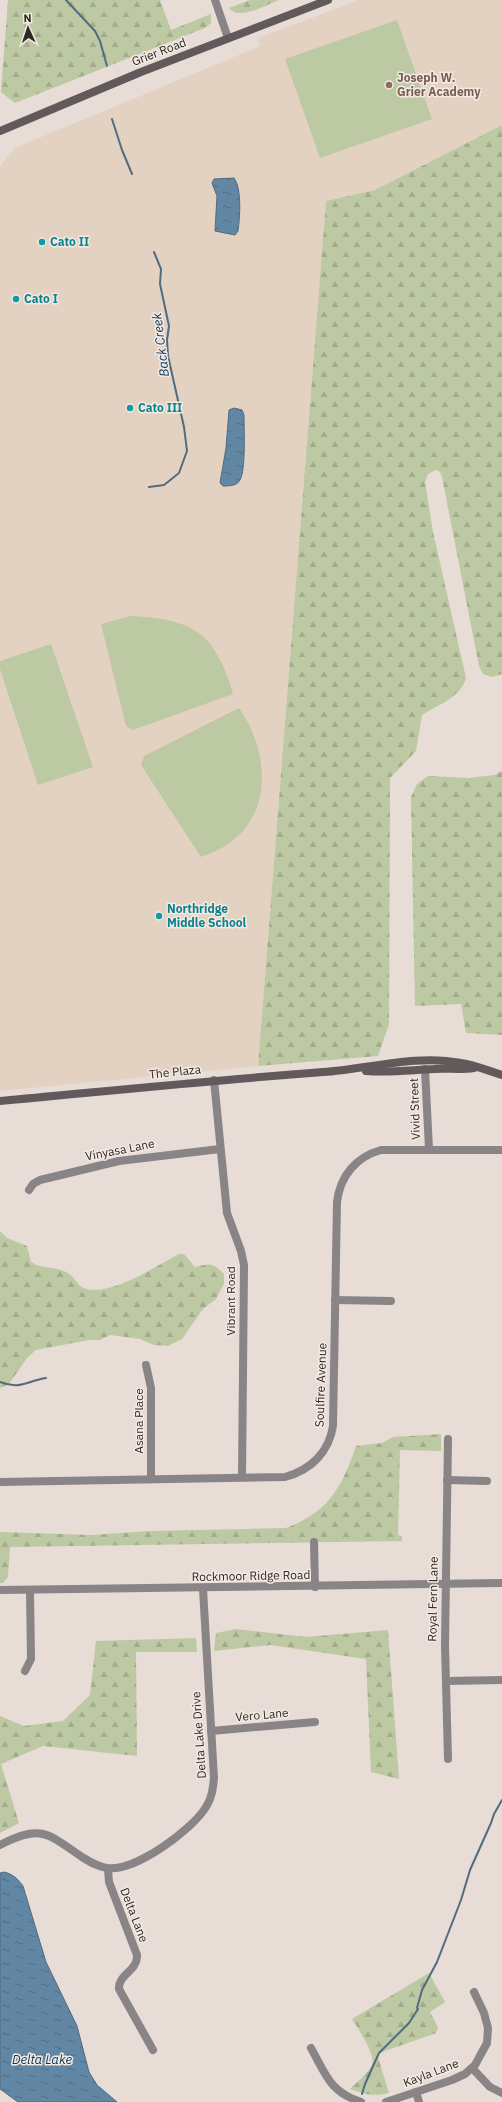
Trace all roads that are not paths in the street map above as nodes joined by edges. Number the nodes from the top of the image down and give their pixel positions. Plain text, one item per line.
1 (215, 0) edge
2 (328, 0) edge
3 (228, 38) junction
4 (0, 131) edge
5 (475, 1068) junction
6 (425, 1069) junction
7 (353, 1070) junction
8 (502, 1075) edge
9 (214, 1080) junction
10 (0, 1101) edge
11 (220, 1149) junction
12 (429, 1149) junction
13 (502, 1150) edge
14 (29, 1190) dead end
15 (336, 1300) junction
16 (391, 1301) dead end
17 (146, 1365) dead end
18 (448, 1438) dead end
19 (242, 1477) junction
20 (151, 1479) junction
21 (447, 1480) junction
22 (488, 1481) dead end
23 (0, 1482) edge
24 (314, 1542) dead end
25 (446, 1584) junction
26 (502, 1584) edge
27 (315, 1587) junction
28 (203, 1589) junction
29 (0, 1590) edge
30 (30, 1590) junction
31 (25, 1671) dead end
32 (502, 1680) edge
33 (446, 1681) junction
34 (315, 1722) dead end
35 (210, 1731) junction
36 (448, 1759) dead end
37 (0, 1845) edge
38 (108, 1869) junction
39 (474, 1992) dead end
40 (311, 2048) dead end
41 (152, 2050) dead end
42 (472, 2068) junction
43 (416, 2092) junction
44 (502, 2093) edge
45 (361, 2102) edge
46 (386, 2102) edge
47 (420, 2102) edge

1 - 3 street
2 - 3 street, Grier Road
3 - 4 street, Grier Road
5 - 6 street, The Plaza
5 - 7 street, The Plaza
5 - 8 street, The Plaza
6 - 7 street, The Plaza
6 - 12 street, Vivid Street
7 - 9 street, The Plaza
9 - 10 street, The Plaza
9 - 11 street, Vibrant Road
11 - 14 street, Vinyasa Lane
11 - 19 street, Vibrant Road
12 - 13 street, Soulfire Avenue
12 - 15 street, Soulfire Avenue
15 - 16 street
15 - 19 street, Soulfire Avenue
17 - 20 street, Asana Place
18 - 21 street, Royal Fern Lane
19 - 20 street, Soulfire Avenue
20 - 23 street, Soulfire Avenue
21 - 22 street
21 - 25 street, Royal Fern Lane
24 - 27 street
25 - 26 street, Rockmoor Ridge Road
25 - 27 street, Rockmoor Ridge Road
25 - 33 street, Royal Fern Lane
27 - 28 street, Rockmoor Ridge Road
28 - 30 street, Rockmoor Ridge Road
28 - 35 street, Delta Lake Drive
29 - 30 street, Rockmoor Ridge Road
30 - 31 street
32 - 33 street
33 - 36 street, Royal Fern Lane
34 - 35 street, Vero Lane
35 - 38 street, Delta Lake Drive
37 - 38 street
38 - 41 street, Delta Lane
39 - 42 street, Kayla Lane
40 - 45 street
42 - 43 street, Kayla Lane
42 - 44 street
43 - 46 street, Kayla Lane
43 - 47 street

